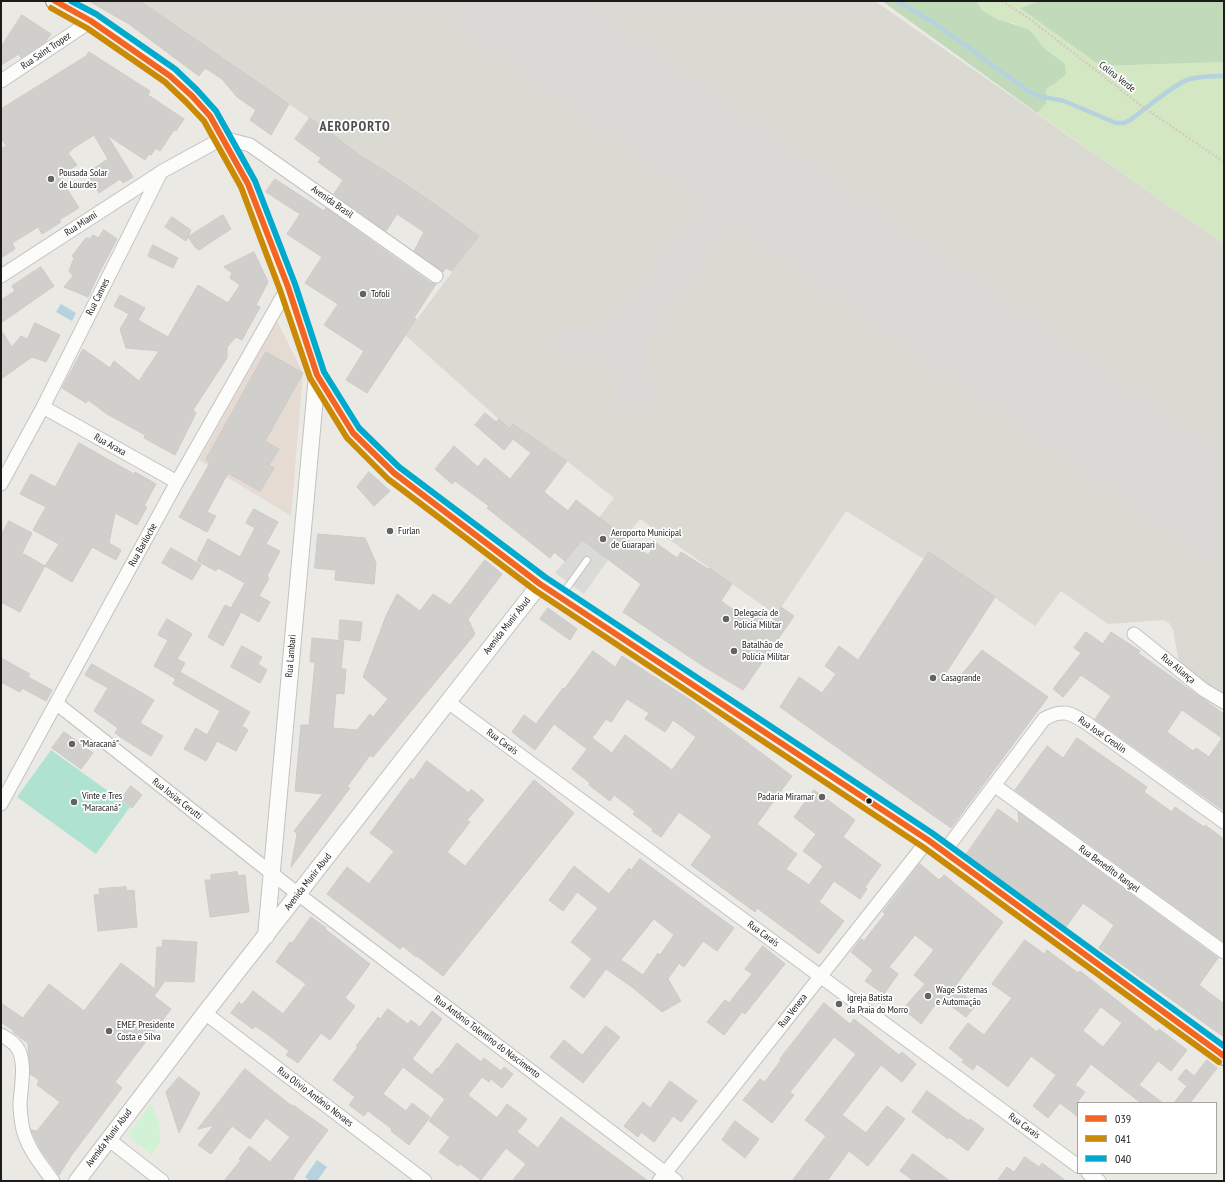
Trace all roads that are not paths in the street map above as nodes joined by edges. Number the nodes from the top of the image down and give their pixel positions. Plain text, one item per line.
1 (55, 1) edge
2 (91, 21) junction
3 (1, 81) edge
4 (224, 138) junction
5 (161, 172) junction
6 (1, 276) edge
7 (436, 276) dead end
8 (288, 287) junction
9 (317, 375) junction
10 (42, 407) junction
11 (20, 449) junction
12 (1, 461) edge
13 (177, 482) junction
14 (1, 484) edge
15 (587, 560) dead end
16 (540, 584) junction
17 (560, 597) junction
18 (1134, 634) dead end
19 (448, 702) junction
20 (1224, 702) edge
21 (56, 703) junction
22 (994, 785) junction
23 (1, 804) edge
24 (1224, 822) edge
25 (928, 840) junction
26 (944, 852) junction
27 (271, 873) junction
28 (298, 894) junction
29 (266, 936) junction
30 (1224, 952) edge
31 (820, 977) junction
32 (205, 1013) junction
33 (1, 1035) edge
34 (1224, 1056) edge
35 (108, 1139) junction
36 (1077, 1165) edge
37 (1089, 1174) edge
38 (662, 1177) edge
39 (53, 1181) edge
40 (77, 1181) edge
41 (162, 1181) edge
42 (425, 1181) edge
43 (676, 1181) edge
44 (1099, 1181) edge

1 - 2 main road
2 - 3 street, Rua Saint Tropez
2 - 4 main road
4 - 5 street
4 - 7 street, Avenida Brasil
4 - 8 main road
5 - 6 street, Rua Miami
5 - 10 street, Rua Cannes
8 - 9 main road
8 - 13 street, Rua Bariloche
9 - 16 main road
9 - 27 street, Rua Lambari
10 - 11 street, Rua Cannes
10 - 13 street, Rua Araxa
11 - 12 street
11 - 14 street, Rua Cannes
13 - 21 street, Rua Bariloche
15 - 17 lane
16 - 17 main road
16 - 19 street, Avenida Munir Abud
17 - 25 main road
18 - 20 street, Rua Aliança
19 - 28 street, Avenida Munir Abud
19 - 31 street, Rua Carais
21 - 23 street, Rua Bariloche
21 - 27 street, Rua Josias Cerutti
22 - 24 street, Rua José Creolin
22 - 26 street, Rua José Creolin
22 - 30 street, Rua Benedito Rangel
25 - 26 main road
25 - 31 street, Rua Veneza
26 - 34 main road
27 - 28 street, Rua Josias Cerutti
27 - 29 street, Rua Lambari
28 - 29 street, Avenida Munir Abud
28 - 38 street, Rua Antônio Tolentino do Nascimento
29 - 32 street, Avenida Munir Abud
31 - 36 street, Rua Carais
31 - 38 street, Rua Veneza
32 - 35 street, Avenida Munir Abud
32 - 42 street, Rua Olivio Antônio Novaes
33 - 39 street
35 - 40 street, Avenida Munir Abud
35 - 41 street
37 - 44 street
38 - 43 street, Rua Antônio Tolentino do Nascimento

